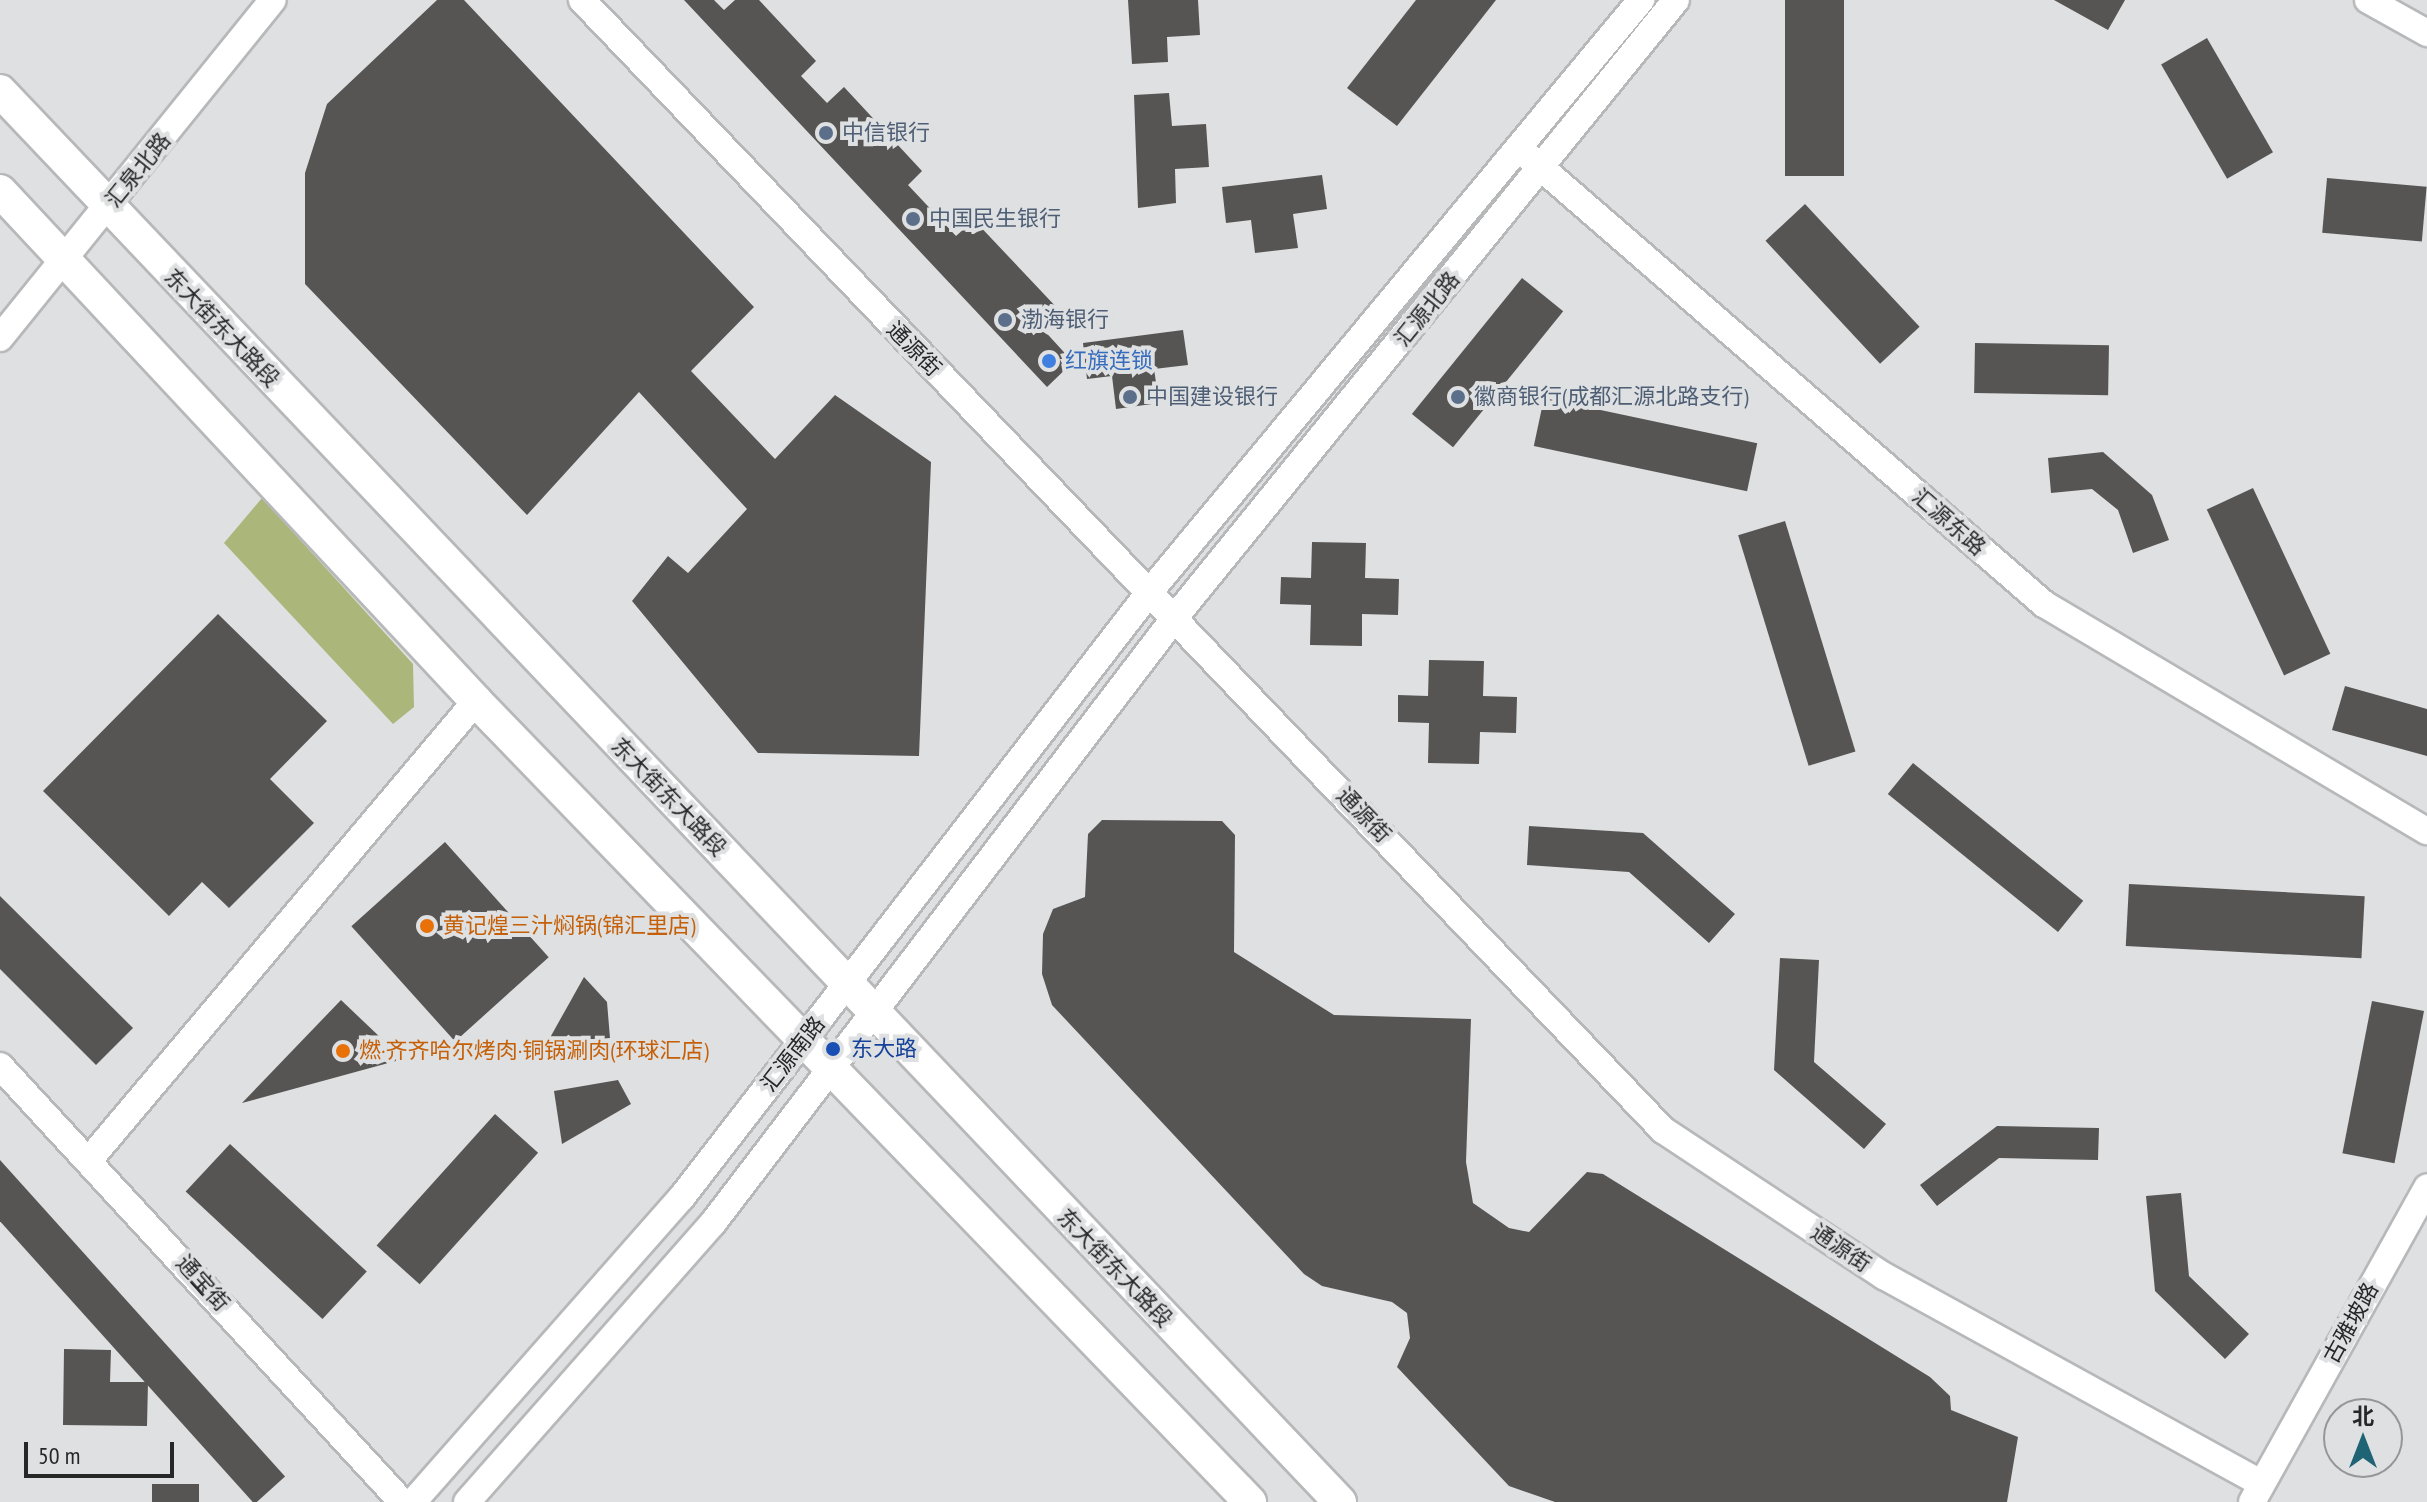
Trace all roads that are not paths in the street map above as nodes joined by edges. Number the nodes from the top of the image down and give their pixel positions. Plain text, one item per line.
1 (273, 0) edge
2 (582, 0) edge
3 (1641, 0) edge
4 (1676, 0) edge
5 (2368, 0) edge
6 (2427, 33) edge
7 (0, 91) edge
8 (1518, 149) junction
9 (1542, 167) junction
10 (0, 191) edge
11 (109, 207) junction
12 (65, 260) junction
13 (0, 338) edge
14 (1152, 589) junction
15 (1176, 616) junction
16 (476, 701) junction
17 (2427, 831) edge
18 (847, 984) junction
19 (874, 1017) junction
20 (804, 1040) junction
21 (0, 1066) edge
22 (832, 1070) junction
23 (90, 1159) junction
24 (2427, 1187) edge
25 (2256, 1493) edge
26 (402, 1502) edge
27 (413, 1502) edge
28 (467, 1502) edge
29 (1250, 1502) edge
30 (1340, 1502) edge

1 - 11 street, 汇泉北路
2 - 14 street, 通源街
3 - 8 street, 汇源北路
4 - 9 street, 汇源北路
5 - 6 street
7 - 11 main road, 东大街东大路段
8 - 9 street, 汇源东路
8 - 14 street, 汇源北路
9 - 15 street, 汇源北路
9 - 17 street, 汇源东路
10 - 12 main road
11 - 12 street, 汇泉北路
11 - 18 main road, 东大街东大路段
12 - 13 street, 汇泉北路
12 - 16 main road
14 - 15 street, 通源街
14 - 18 street, 汇源南路
15 - 19 street, 汇源南路
15 - 25 street, 通源街
16 - 20 main road
16 - 23 street
18 - 19 main road, 东大街东大路段
18 - 20 street, 汇源南路
19 - 22 street, 汇源南路
19 - 30 main road, 东大街东大路段
20 - 22 main road
20 - 27 street, 汇源南路
21 - 23 street, 通宝街
22 - 28 street, 汇源南路
22 - 29 main road
23 - 26 street, 通宝街
24 - 25 street, 古雅坡路

